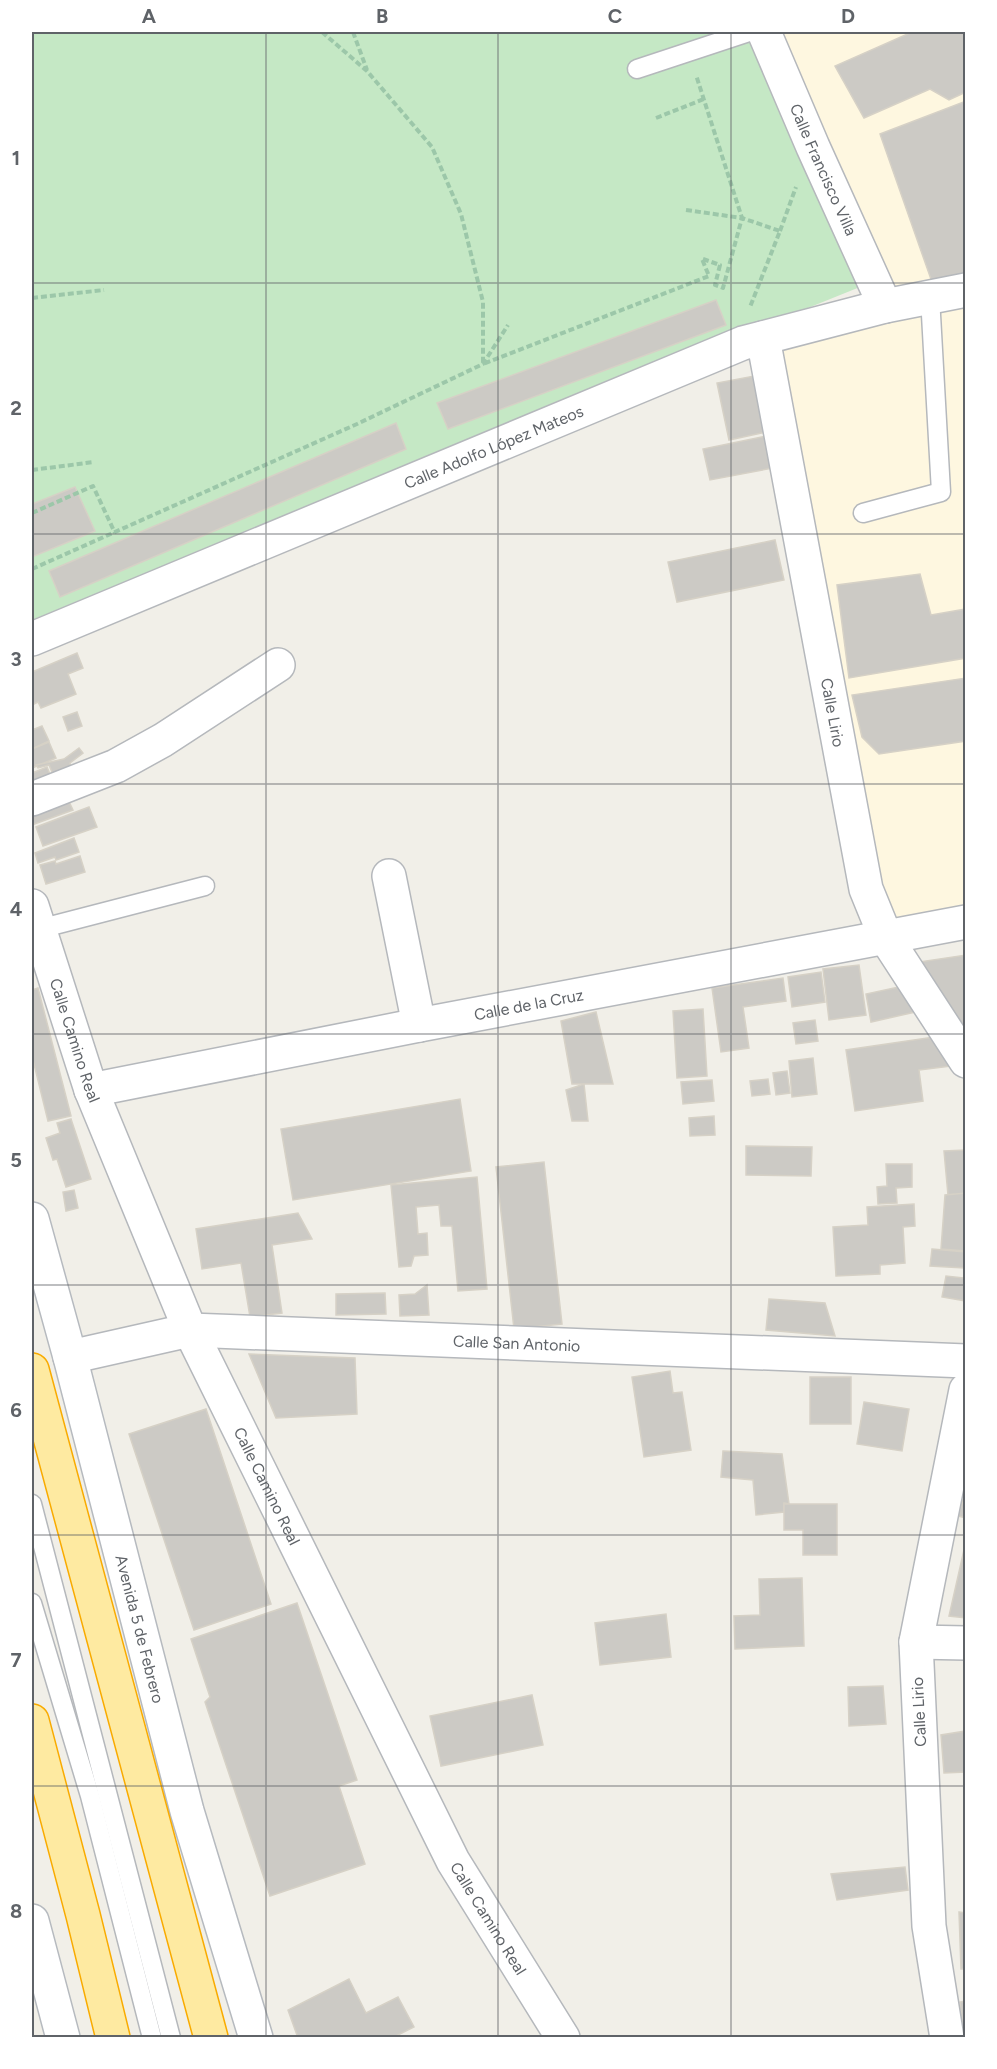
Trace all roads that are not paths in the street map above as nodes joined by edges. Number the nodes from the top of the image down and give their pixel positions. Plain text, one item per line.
1 (749, 32) edge
2 (764, 32) edge
3 (638, 69) dead end
4 (966, 291) edge
5 (930, 297) junction
6 (885, 306) junction
7 (753, 341) junction
8 (863, 513) dead end
9 (32, 639) edge
10 (278, 665) dead end
11 (32, 799) edge
12 (389, 876) dead end
13 (205, 886) dead end
14 (35, 917) edge
15 (966, 922) edge
16 (886, 938) junction
17 (419, 1025) junction
18 (966, 1061) edge
19 (91, 1090) junction
20 (32, 1219) edge
21 (190, 1330) junction
22 (70, 1357) junction
23 (966, 1361) edge
24 (32, 1370) edge
25 (966, 1390) edge
26 (32, 1504) edge
27 (32, 1603) edge
28 (916, 1642) junction
29 (966, 1643) edge
30 (32, 1721) edge
31 (32, 1921) edge
32 (63, 2037) edge
33 (113, 2037) edge
34 (152, 2037) edge
35 (171, 2037) edge
36 (211, 2037) edge
37 (256, 2037) edge
38 (563, 2037) edge
39 (947, 2037) edge

1 - 3 lane
2 - 6 street, Calle Francisco Villa
4 - 5 street, Calle Adolfo López Mateos
5 - 6 street, Calle Adolfo López Mateos
5 - 8 lane
6 - 7 street, Calle Adolfo López Mateos
7 - 9 street, Calle Adolfo López Mateos
7 - 16 street, Calle Lirio
10 - 11 street
12 - 17 street
13 - 14 lane
14 - 19 street, Calle Camino Real
15 - 16 street, Calle de la Cruz
16 - 17 street, Calle de la Cruz
16 - 18 street, Calle Lirio
17 - 19 street, Calle de la Cruz
19 - 21 street, Calle Camino Real
20 - 22 street, Avenida 5 de Febrero
21 - 22 street, Calle San Antonio
21 - 23 street, Calle San Antonio
21 - 38 street, Calle Camino Real
22 - 37 street, Avenida 5 de Febrero
24 - 36 highway
25 - 28 street, Calle Lirio
26 - 35 lane
27 - 34 lane
28 - 29 street
28 - 39 street, Calle Lirio
30 - 33 highway
31 - 32 street

